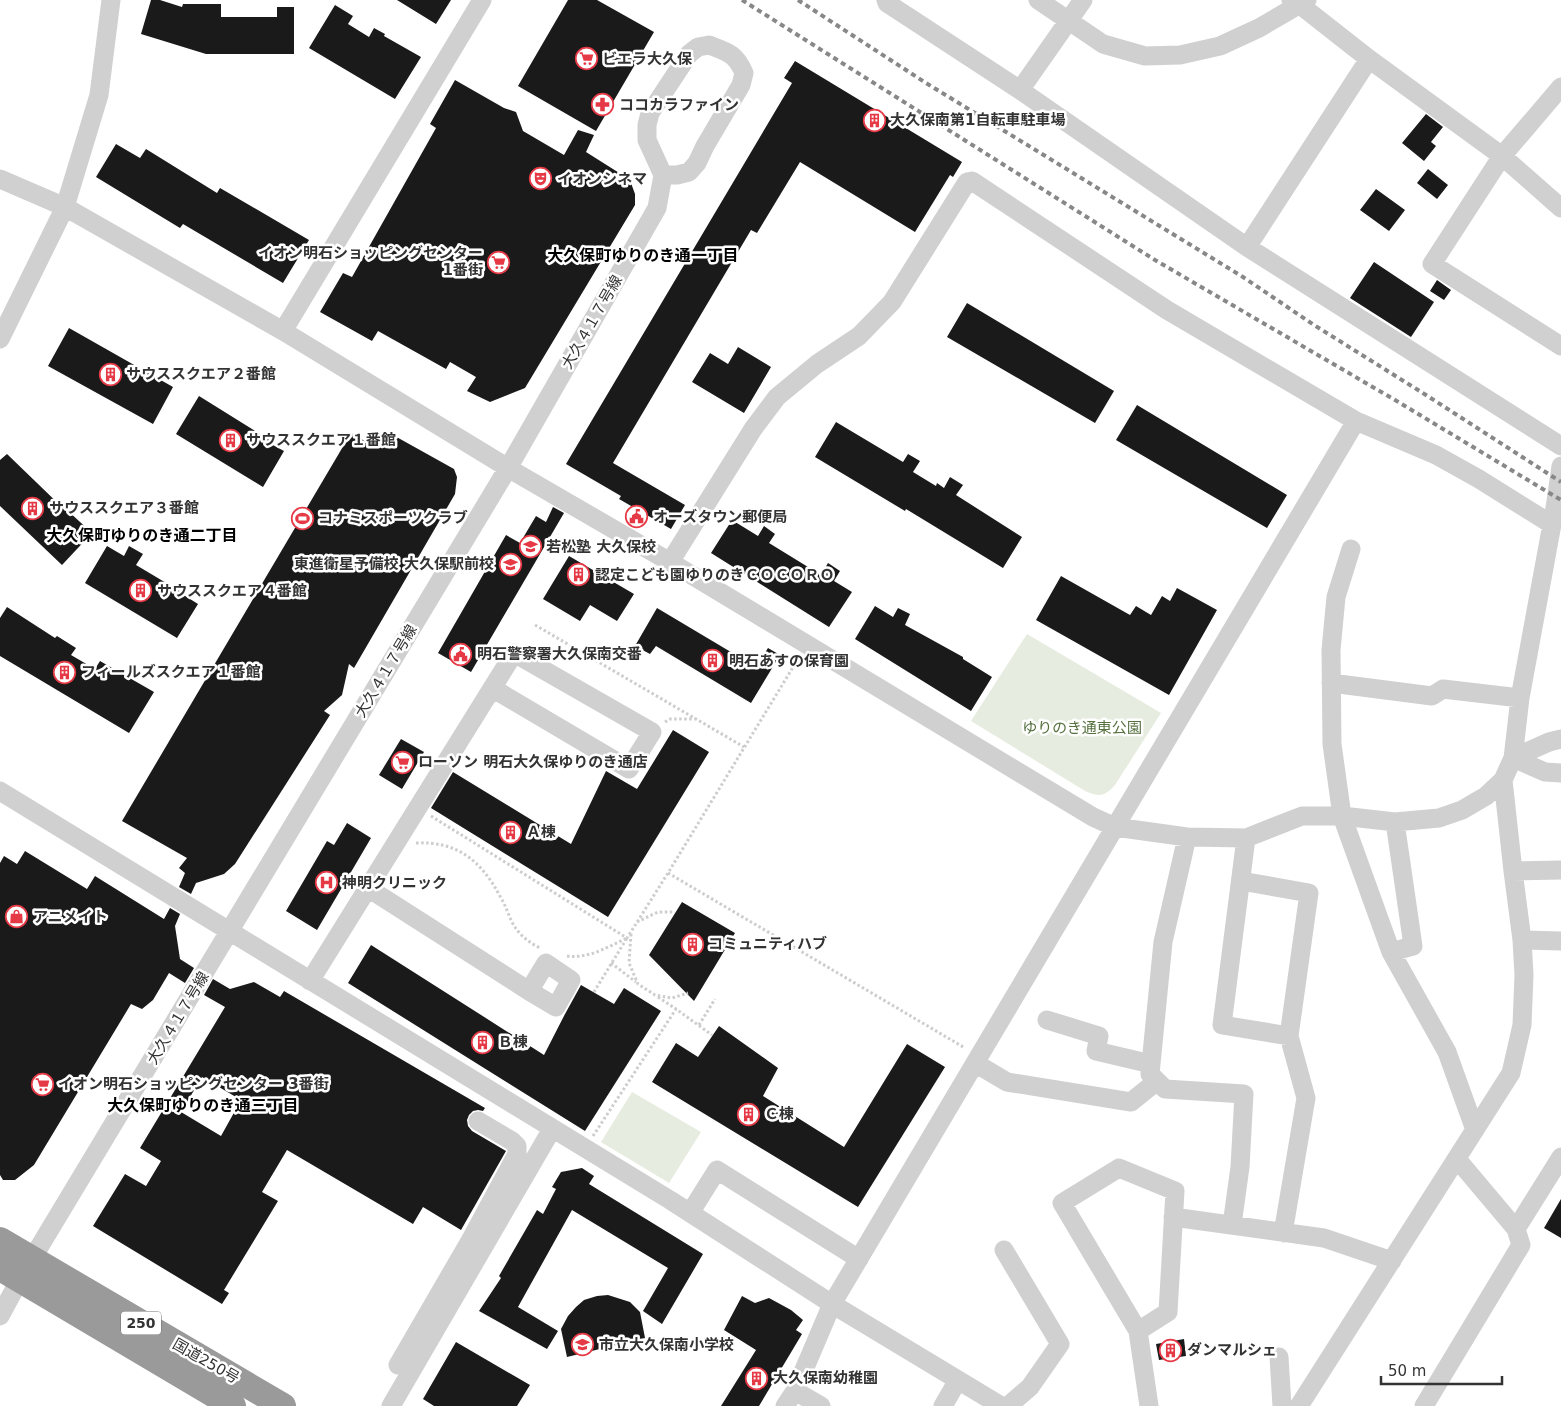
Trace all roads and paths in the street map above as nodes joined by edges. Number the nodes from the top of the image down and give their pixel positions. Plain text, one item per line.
1 (112, 0) edge
2 (482, 0) edge
3 (886, 0) edge
4 (1038, 0) edge
5 (1083, 0) edge
6 (1299, 1) edge
7 (1068, 22) junction
8 (1369, 59) junction
9 (1561, 87) edge
10 (1020, 90) junction
11 (1502, 156) junction
12 (663, 175) junction
13 (0, 179) edge
14 (65, 207) junction
15 (1561, 208) edge
16 (1247, 247) junction
17 (283, 331) junction
18 (0, 339) edge
19 (1561, 346) edge
20 (1356, 421) junction
21 (1561, 446) edge
22 (1561, 466) edge
23 (508, 468) junction
24 (1551, 524) junction
25 (1351, 549) dead end
26 (670, 562) junction
27 (535, 625) dead end
28 (806, 645) junction
29 (1331, 683) junction
30 (492, 688) junction
31 (1520, 698) junction
32 (1561, 739) edge
33 (744, 747) junction
34 (1513, 758) junction
35 (1561, 773) edge
36 (1503, 780) junction
37 (0, 791) edge
38 (418, 808) junction
39 (1342, 816) junction
40 (1395, 822) junction
41 (1115, 827) junction
42 (1187, 837) junction
43 (1246, 838) junction
44 (395, 844) junction
45 (1513, 870) junction
46 (1561, 870) edge
47 (668, 873) junction
48 (1240, 881) junction
49 (368, 888) junction
50 (675, 912) dead end
51 (637, 922) junction
52 (230, 931) junction
53 (631, 932) junction
54 (627, 938) junction
55 (1522, 940) junction
56 (1561, 941) edge
57 (543, 950) dead end
58 (1391, 952) junction
59 (559, 956) dead end
60 (611, 963) junction
61 (310, 981) junction
62 (638, 984) junction
63 (529, 991) dead end
64 (594, 992) dead end
65 (688, 993) dead end
66 (655, 995) junction
67 (715, 999) dead end
68 (676, 1009) junction
69 (1047, 1020) dead end
70 (699, 1025) junction
71 (712, 1035) dead end
72 (1289, 1036) junction
73 (977, 1060) junction
74 (1154, 1073) junction
75 (478, 1121) dead end
76 (552, 1129) junction
77 (1475, 1130) junction
78 (585, 1150) junction
79 (1561, 1158) edge
80 (1456, 1159) junction
81 (690, 1213) junction
82 (1173, 1217) junction
83 (1232, 1225) junction
84 (1516, 1229) junction
85 (1283, 1233) junction
86 (0, 1240) edge
87 (1004, 1250) dead end
88 (859, 1259) junction
89 (1392, 1261) junction
90 (17, 1269) edge
91 (832, 1304) junction
92 (0, 1316) edge
93 (1138, 1331) junction
94 (1279, 1357) dead end
95 (398, 1365) dead end
96 (958, 1380) junction
97 (790, 1398) edge
98 (233, 1406) edge
99 (283, 1406) edge
100 (391, 1406) edge
101 (821, 1406) edge
102 (943, 1406) edge
103 (1001, 1406) edge
104 (1008, 1406) edge
105 (1149, 1406) edge
106 (1282, 1406) edge
107 (1299, 1406) edge
108 (1424, 1406) edge

1 - 14 street
2 - 17 street
3 - 10 street
4 - 7 street
5 - 7 street
6 - 7 street
6 - 8 street
7 - 10 street
8 - 11 street
8 - 16 street
9 - 11 street
10 - 16 street
11 - 15 street
11 - 19 street
12 - 12 street
12 - 23 street, 大久４１７号線
13 - 14 street
14 - 17 street
14 - 18 street
16 - 21 street
17 - 23 street
20 - 24 street
20 - 26 street
20 - 41 street
22 - 24 street
23 - 26 street
23 - 52 street, 大久４１７号線
24 - 31 street
25 - 29 street
26 - 28 street
27 - 33 path
28 - 33 path
28 - 41 street
29 - 31 street
29 - 39 street
30 - 30 street
30 - 38 street
31 - 34 street
32 - 34 street
33 - 47 path
34 - 35 street
34 - 36 street
36 - 40 street
36 - 45 street
37 - 52 street
38 - 44 street
38 - 54 path
39 - 40 street
39 - 43 street
39 - 58 street
40 - 58 street
41 - 42 street
41 - 73 street
42 - 43 street
42 - 74 street
43 - 48 street
44 - 49 street
44 - 57 path
45 - 46 street
45 - 55 street
47 - 51 path
47 - 73 path
48 - 72 street
48 - 72 street
49 - 61 street
49 - 63 street
50 - 51 path
51 - 53 path
52 - 61 street
52 - 90 street, 大久４１７号線
53 - 54 path
53 - 62 path
54 - 59 path
54 - 60 path
55 - 56 street
55 - 77 street
58 - 77 street
60 - 62 path
60 - 64 path
61 - 76 street
62 - 66 path
65 - 66 path
66 - 68 path
67 - 70 path
68 - 70 path
68 - 78 path
69 - 74 street
70 - 71 path
72 - 85 street
73 - 74 street
73 - 88 street
74 - 83 street
75 - 95 street
76 - 78 street
76 - 100 street
77 - 80 street
78 - 81 street
79 - 84 street
80 - 84 street
80 - 89 street
81 - 88 street
81 - 91 street
82 - 83 street
82 - 93 street
82 - 93 street
83 - 85 street
84 - 108 street
85 - 89 street
86 - 90 highway, 国道250号 / 250
87 - 104 street
88 - 91 street
89 - 107 street
90 - 92 street, 大久４１７号線
90 - 98 highway, 国道250号 / 250
90 - 99 highway, 国道250号 / 250
91 - 96 street
91 - 97 street
93 - 105 street
94 - 106 street
96 - 102 street
96 - 103 street
97 - 101 street

